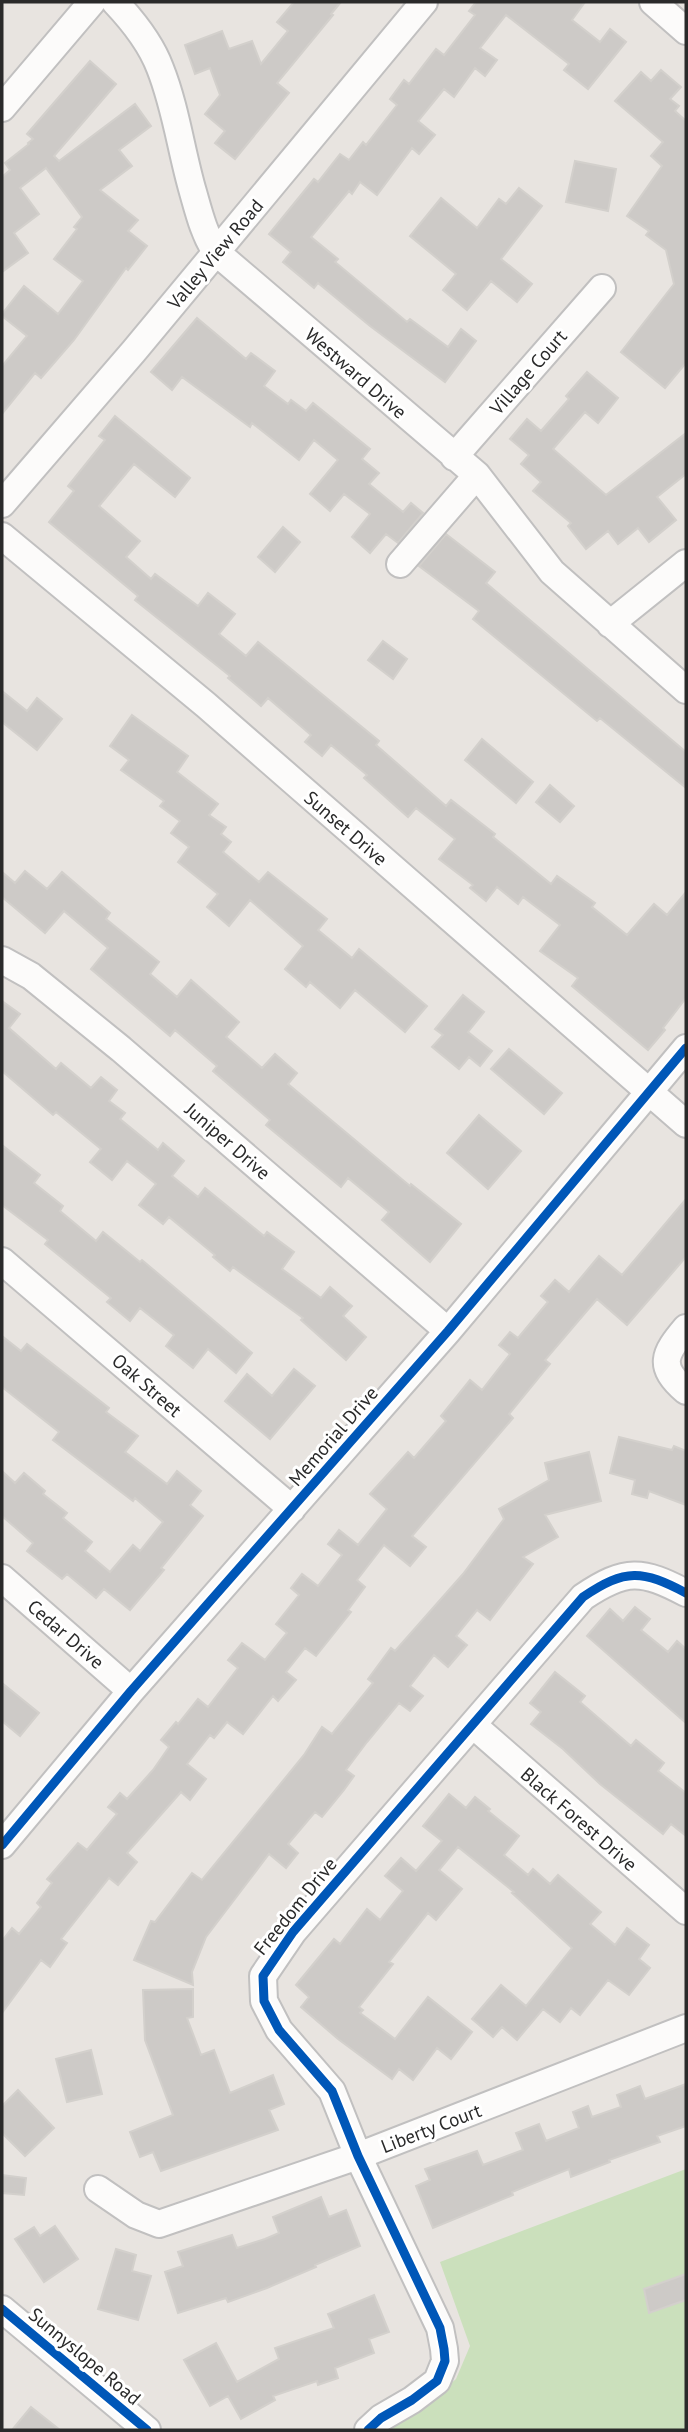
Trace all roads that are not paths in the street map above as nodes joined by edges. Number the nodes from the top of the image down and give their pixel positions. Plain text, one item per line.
1 (92, 2) edge
2 (115, 2) edge
3 (425, 2) edge
4 (653, 2) edge
5 (686, 31) edge
6 (2, 108) edge
7 (216, 252) junction
8 (602, 288) dead end
9 (454, 457) junction
10 (477, 475) junction
11 (2, 504) edge
12 (2, 536) edge
13 (686, 563) edge
14 (400, 565) dead end
15 (610, 624) junction
16 (686, 690) edge
17 (2, 960) edge
18 (686, 1048) edge
19 (648, 1092) junction
20 (686, 1125) edge
21 (2, 1261) edge
22 (686, 1328) edge
23 (448, 1331) junction
24 (686, 1391) edge
25 (292, 1509) junction
26 (2, 1578) edge
27 (686, 1593) edge
28 (131, 1691) junction
29 (473, 1725) junction
30 (2, 1845) edge
31 (686, 1911) edge
32 (686, 2028) edge
33 (358, 2156) junction
34 (98, 2189) dead end
35 (2, 2309) edge
36 (147, 2430) edge
37 (368, 2430) edge

1 - 6 street
2 - 7 street, Westward Drive
3 - 7 street, Valley View Road
4 - 5 street
7 - 9 street, Westward Drive
7 - 11 street, Valley View Road
8 - 9 street, Village Court
9 - 10 street, Westward Drive
10 - 14 street
10 - 15 street, Westward Drive
12 - 19 street, Sunset Drive
13 - 15 street
15 - 16 street, Westward Drive
17 - 23 street, Juniper Drive
18 - 19 street, Memorial Drive
19 - 20 street, Sunset Drive
19 - 23 street, Memorial Drive
21 - 25 street, Oak Street
22 - 24 street
23 - 25 street, Memorial Drive
25 - 28 street, Memorial Drive
26 - 28 street, Cedar Drive
27 - 29 street, Freedom Drive
28 - 30 street, Memorial Drive
29 - 31 street, Black Forest Drive
29 - 33 street, Freedom Drive
32 - 33 street, Liberty Court
33 - 34 street, Liberty Court
33 - 37 street, Freedom Drive
35 - 36 street, Sunnyslope Road

